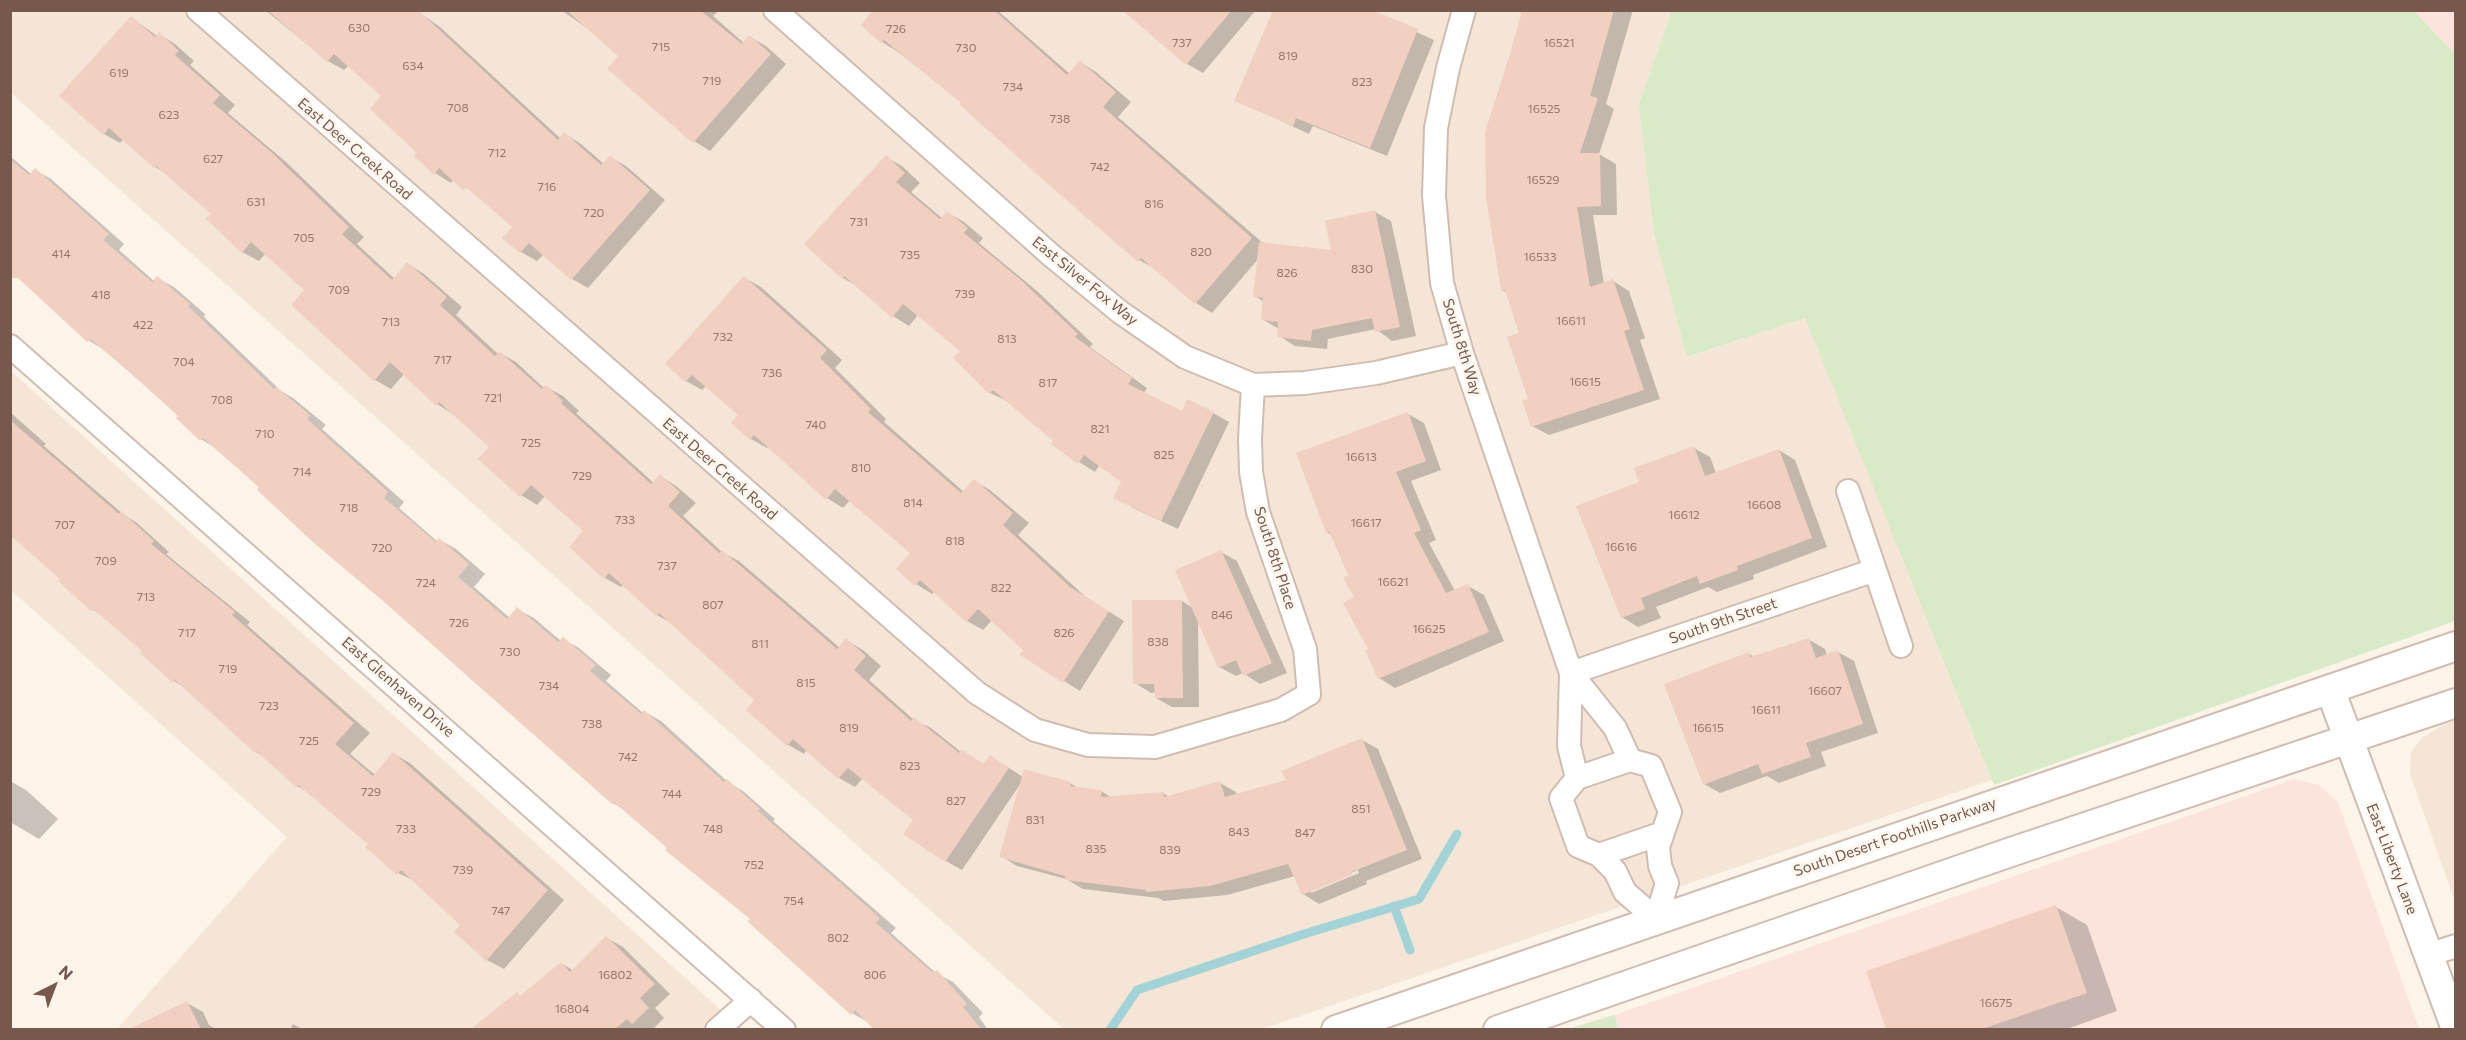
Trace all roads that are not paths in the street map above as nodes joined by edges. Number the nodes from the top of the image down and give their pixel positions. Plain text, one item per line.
1 (198, 10) edge
2 (775, 10) edge
3 (1464, 10) edge
4 (10, 346) edge
5 (1462, 353) junction
6 (1253, 385) junction
7 (1848, 490) dead end
8 (1875, 570) junction
9 (1901, 646) dead end
10 (2456, 646) edge
11 (1571, 673) junction
12 (2330, 689) junction
13 (1309, 694) joint
14 (2456, 703) edge
15 (2347, 738) junction
16 (1630, 760) junction
17 (1577, 778) junction
18 (1663, 833) junction
19 (1599, 855) junction
20 (1656, 919) junction
21 (2456, 946) edge
22 (2428, 955) junction
23 (751, 1000) junction
24 (717, 1029) edge
25 (784, 1029) edge
26 (1336, 1029) edge
27 (1498, 1029) edge
28 (2456, 1029) edge

1 - 13 street, East Deer Creek Road
2 - 6 street, East Silver Fox Way
3 - 5 street, South 8th Way
4 - 23 street, East Glenhaven Drive
5 - 6 street, East Silver Fox Way
5 - 11 street, South 8th Way
6 - 13 street, South 8th Place
7 - 8 street
8 - 9 street
8 - 11 street, South 9th Street
10 - 12 street, South Desert Foothills Parkway
11 - 16 street, South 8th Way
11 - 17 street, South 8th Way
12 - 15 street, East Liberty Lane
12 - 20 street, South Desert Foothills Parkway
14 - 15 street
15 - 22 street, East Liberty Lane
15 - 27 street
16 - 17 street
16 - 18 street
17 - 19 street
18 - 19 street
18 - 20 street
19 - 20 street
20 - 26 street, South Desert Foothills Parkway
21 - 22 street
22 - 28 street, East Liberty Lane
23 - 24 street
23 - 25 street, East Glenhaven Drive

